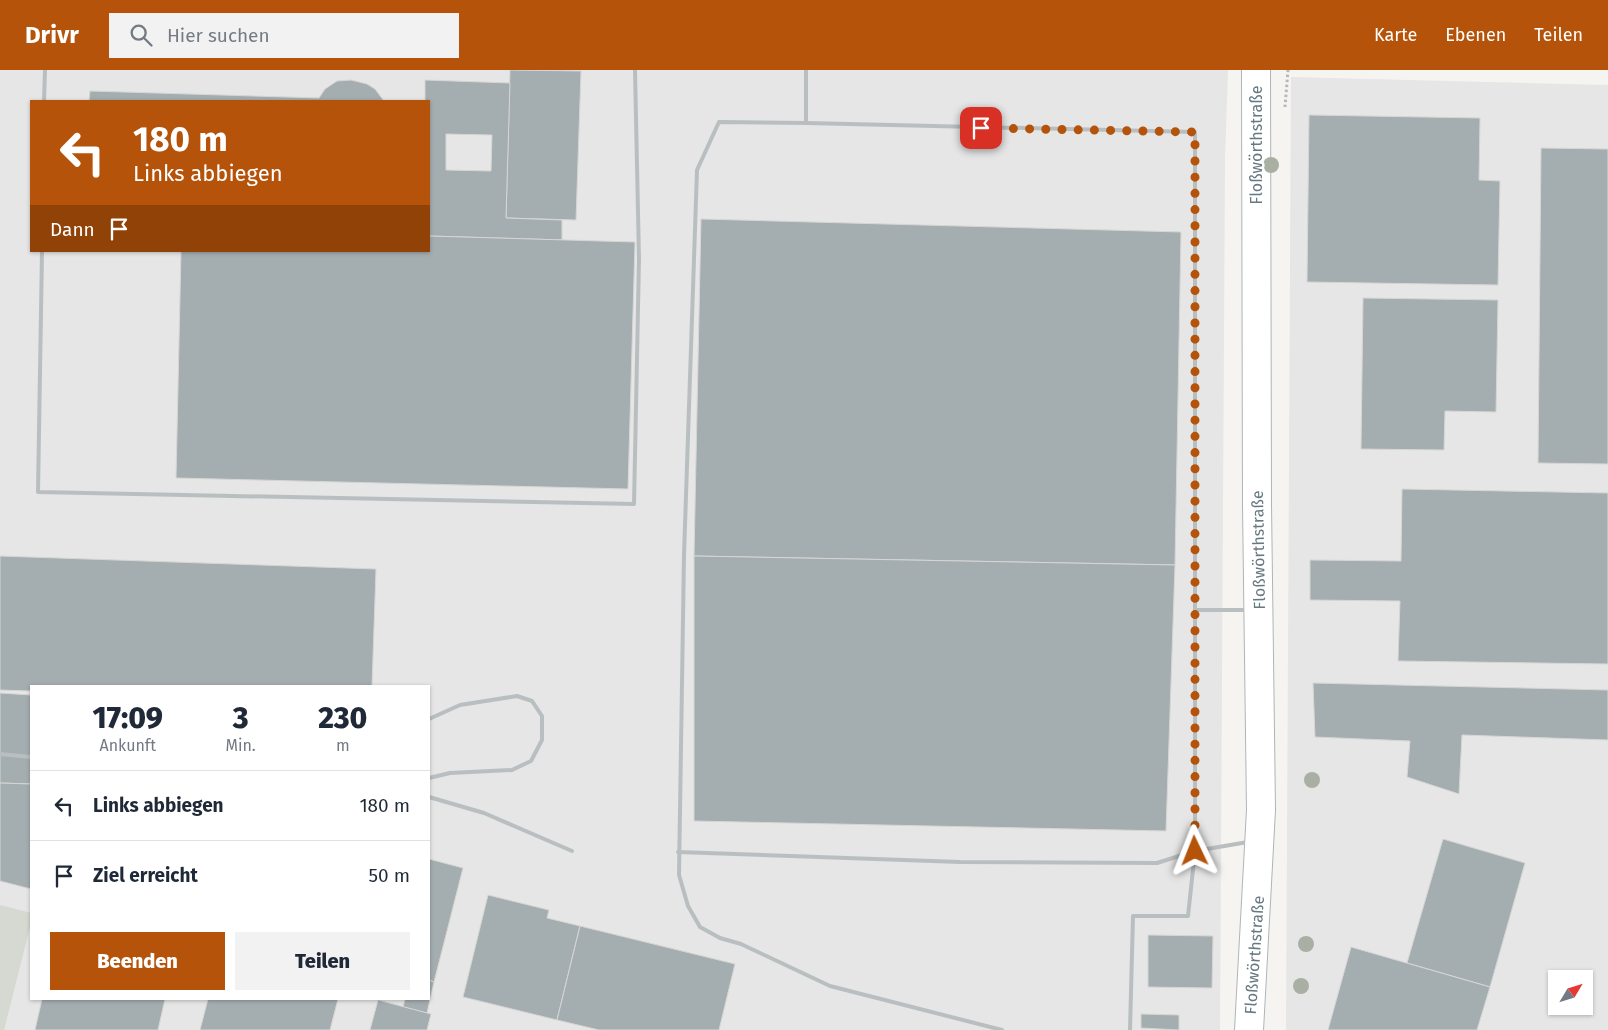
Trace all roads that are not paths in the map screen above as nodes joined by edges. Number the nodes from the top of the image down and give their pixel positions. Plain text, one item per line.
1 (45, 70) edge
2 (635, 70) edge
3 (806, 70) edge
4 (1256, 70) edge
5 (44, 100) edge
6 (806, 123) junction
7 (42, 252) edge
8 (1196, 610) junction
9 (1259, 610) junction
10 (430, 720) edge
11 (0, 754) edge
12 (30, 757) edge
13 (430, 778) edge
14 (430, 797) edge
15 (1260, 840) junction
16 (572, 851) dead end
17 (1195, 851) junction
18 (678, 852) junction
19 (1002, 1030) edge
20 (1130, 1030) edge
21 (1249, 1030) edge

1 - 5 lane
2 - 7 lane
3 - 6 lane
4 - 9 main road, Floßwörthstraße
6 - 8 lane
6 - 18 lane
8 - 9 lane
8 - 17 lane
9 - 15 main road, Floßwörthstraße
10 - 13 lane
11 - 12 lane
14 - 16 lane
15 - 17 lane
15 - 21 main road, Floßwörthstraße
17 - 18 lane
17 - 20 lane
18 - 19 lane

